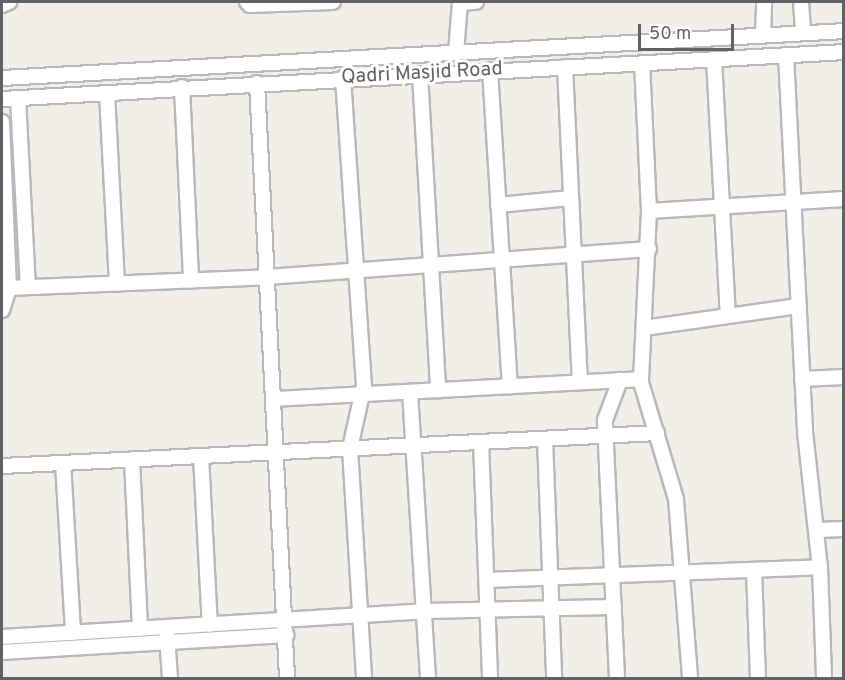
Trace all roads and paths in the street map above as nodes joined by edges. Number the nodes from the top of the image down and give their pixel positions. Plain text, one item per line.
1 (9, 2) edge
2 (247, 2) edge
3 (333, 2) edge
4 (460, 2) edge
5 (476, 2) edge
6 (764, 2) edge
7 (801, 2) edge
8 (2, 5) edge
9 (843, 31) edge
10 (803, 33) junction
11 (763, 35) junction
12 (456, 52) junction
13 (843, 52) edge
14 (786, 55) junction
15 (714, 59) junction
16 (642, 63) junction
17 (565, 67) junction
18 (490, 70) junction
19 (420, 74) junction
20 (2, 78) edge
21 (343, 78) junction
22 (257, 83) junction
23 (182, 87) junction
24 (107, 93) junction
25 (18, 98) junction
26 (2, 99) edge
27 (2, 122) edge
28 (571, 198) junction
29 (843, 199) edge
30 (793, 202) junction
31 (498, 205) junction
32 (722, 207) junction
33 (650, 211) junction
34 (649, 249) junction
35 (574, 254) junction
36 (501, 258) junction
37 (430, 264) junction
38 (356, 270) junction
39 (267, 278) junction
40 (6, 281) edge
41 (191, 281) junction
42 (117, 284) junction
43 (28, 287) junction
44 (798, 306) junction
45 (2, 310) edge
46 (728, 316) junction
47 (644, 328) junction
48 (843, 377) edge
49 (802, 379) junction
50 (620, 380) junction
51 (641, 380) junction
52 (580, 382) junction
53 (510, 386) junction
54 (438, 390) junction
55 (410, 392) junction
56 (364, 394) junction
57 (274, 399) junction
58 (657, 433) junction
59 (606, 436) junction
60 (545, 439) junction
61 (481, 442) junction
62 (414, 445) junction
63 (350, 448) junction
64 (278, 450) junction
65 (201, 456) junction
66 (132, 459) junction
67 (63, 463) junction
68 (2, 466) edge
69 (843, 529) edge
70 (817, 530) junction
71 (820, 567) junction
72 (754, 570) junction
73 (683, 572) junction
74 (612, 575) junction
75 (550, 578) junction
76 (487, 580) junction
77 (614, 607) junction
78 (551, 608) junction
79 (487, 609) junction
80 (424, 611) junction
81 (361, 616) junction
82 (285, 620) junction
83 (210, 625) junction
84 (167, 627) junction
85 (140, 629) junction
86 (73, 633) junction
87 (286, 635) junction
88 (2, 637) edge
89 (168, 642) junction
90 (2, 652) edge
91 (170, 678) edge
92 (287, 678) edge
93 (364, 678) edge
94 (428, 678) edge
95 (490, 678) edge
96 (554, 678) edge
97 (617, 678) edge
98 (690, 678) edge
99 (758, 678) edge
100 (824, 678) edge

1 - 8 street
2 - 3 street
4 - 5 street
4 - 12 street
6 - 11 street
7 - 10 street
9 - 10 street, Qadri Masjid Road
10 - 11 street, Qadri Masjid Road
11 - 12 street, Qadri Masjid Road
12 - 20 street, Qadri Masjid Road
13 - 14 street, Qadri Masjid Road
14 - 15 street, Qadri Masjid Road
14 - 30 street
15 - 16 street, Qadri Masjid Road
15 - 32 street
16 - 17 street, Qadri Masjid Road
16 - 33 street
17 - 18 street, Qadri Masjid Road
17 - 28 street
18 - 19 street, Qadri Masjid Road
18 - 31 street
19 - 21 street, Qadri Masjid Road
19 - 37 street
21 - 22 street, Qadri Masjid Road
21 - 38 street
22 - 23 street, Qadri Masjid Road
22 - 39 street
23 - 24 street, Qadri Masjid Road
23 - 41 street
24 - 25 street, Qadri Masjid Road
24 - 42 street
25 - 26 street, Qadri Masjid Road
25 - 43 street
27 - 40 street
28 - 31 street
28 - 35 street
29 - 30 street
30 - 32 street
30 - 44 street
31 - 36 street
32 - 33 street
32 - 46 street
33 - 34 street
34 - 35 street
34 - 47 street
35 - 36 street
35 - 52 street
36 - 37 street
36 - 53 street
37 - 38 street
37 - 54 street
38 - 39 street
38 - 56 street
39 - 41 street
39 - 57 street
40 - 43 street
40 - 45 street
41 - 42 street
42 - 43 street
44 - 46 street
44 - 49 street
46 - 47 street
47 - 51 street
48 - 49 street
49 - 70 street
50 - 51 street
50 - 52 street
50 - 59 street
51 - 58 street
52 - 53 street
53 - 54 street
54 - 55 street
55 - 56 street
55 - 62 street
56 - 57 street
56 - 63 street
57 - 64 street
58 - 59 street
58 - 73 street
59 - 60 street
59 - 74 street
60 - 61 street
60 - 75 street
61 - 62 street
61 - 76 street
62 - 63 street
62 - 80 street
63 - 64 street
63 - 81 street
64 - 65 street
64 - 82 street
65 - 66 street
65 - 83 street
66 - 67 street
66 - 85 street
67 - 68 street
67 - 86 street
69 - 70 street
70 - 71 street
71 - 72 street
71 - 100 street
72 - 73 street
72 - 99 street
73 - 74 street
73 - 98 street
74 - 75 street
74 - 77 street
75 - 76 street
75 - 78 street
76 - 79 street
77 - 78 street
77 - 97 street
78 - 79 street
78 - 96 street
79 - 80 street
79 - 95 street
80 - 81 street
80 - 94 street
81 - 82 street
81 - 93 street
82 - 83 street
82 - 87 street
83 - 84 street
84 - 85 street
84 - 89 street
85 - 86 street
86 - 88 street
87 - 89 street
87 - 92 street
89 - 90 street
89 - 91 street

